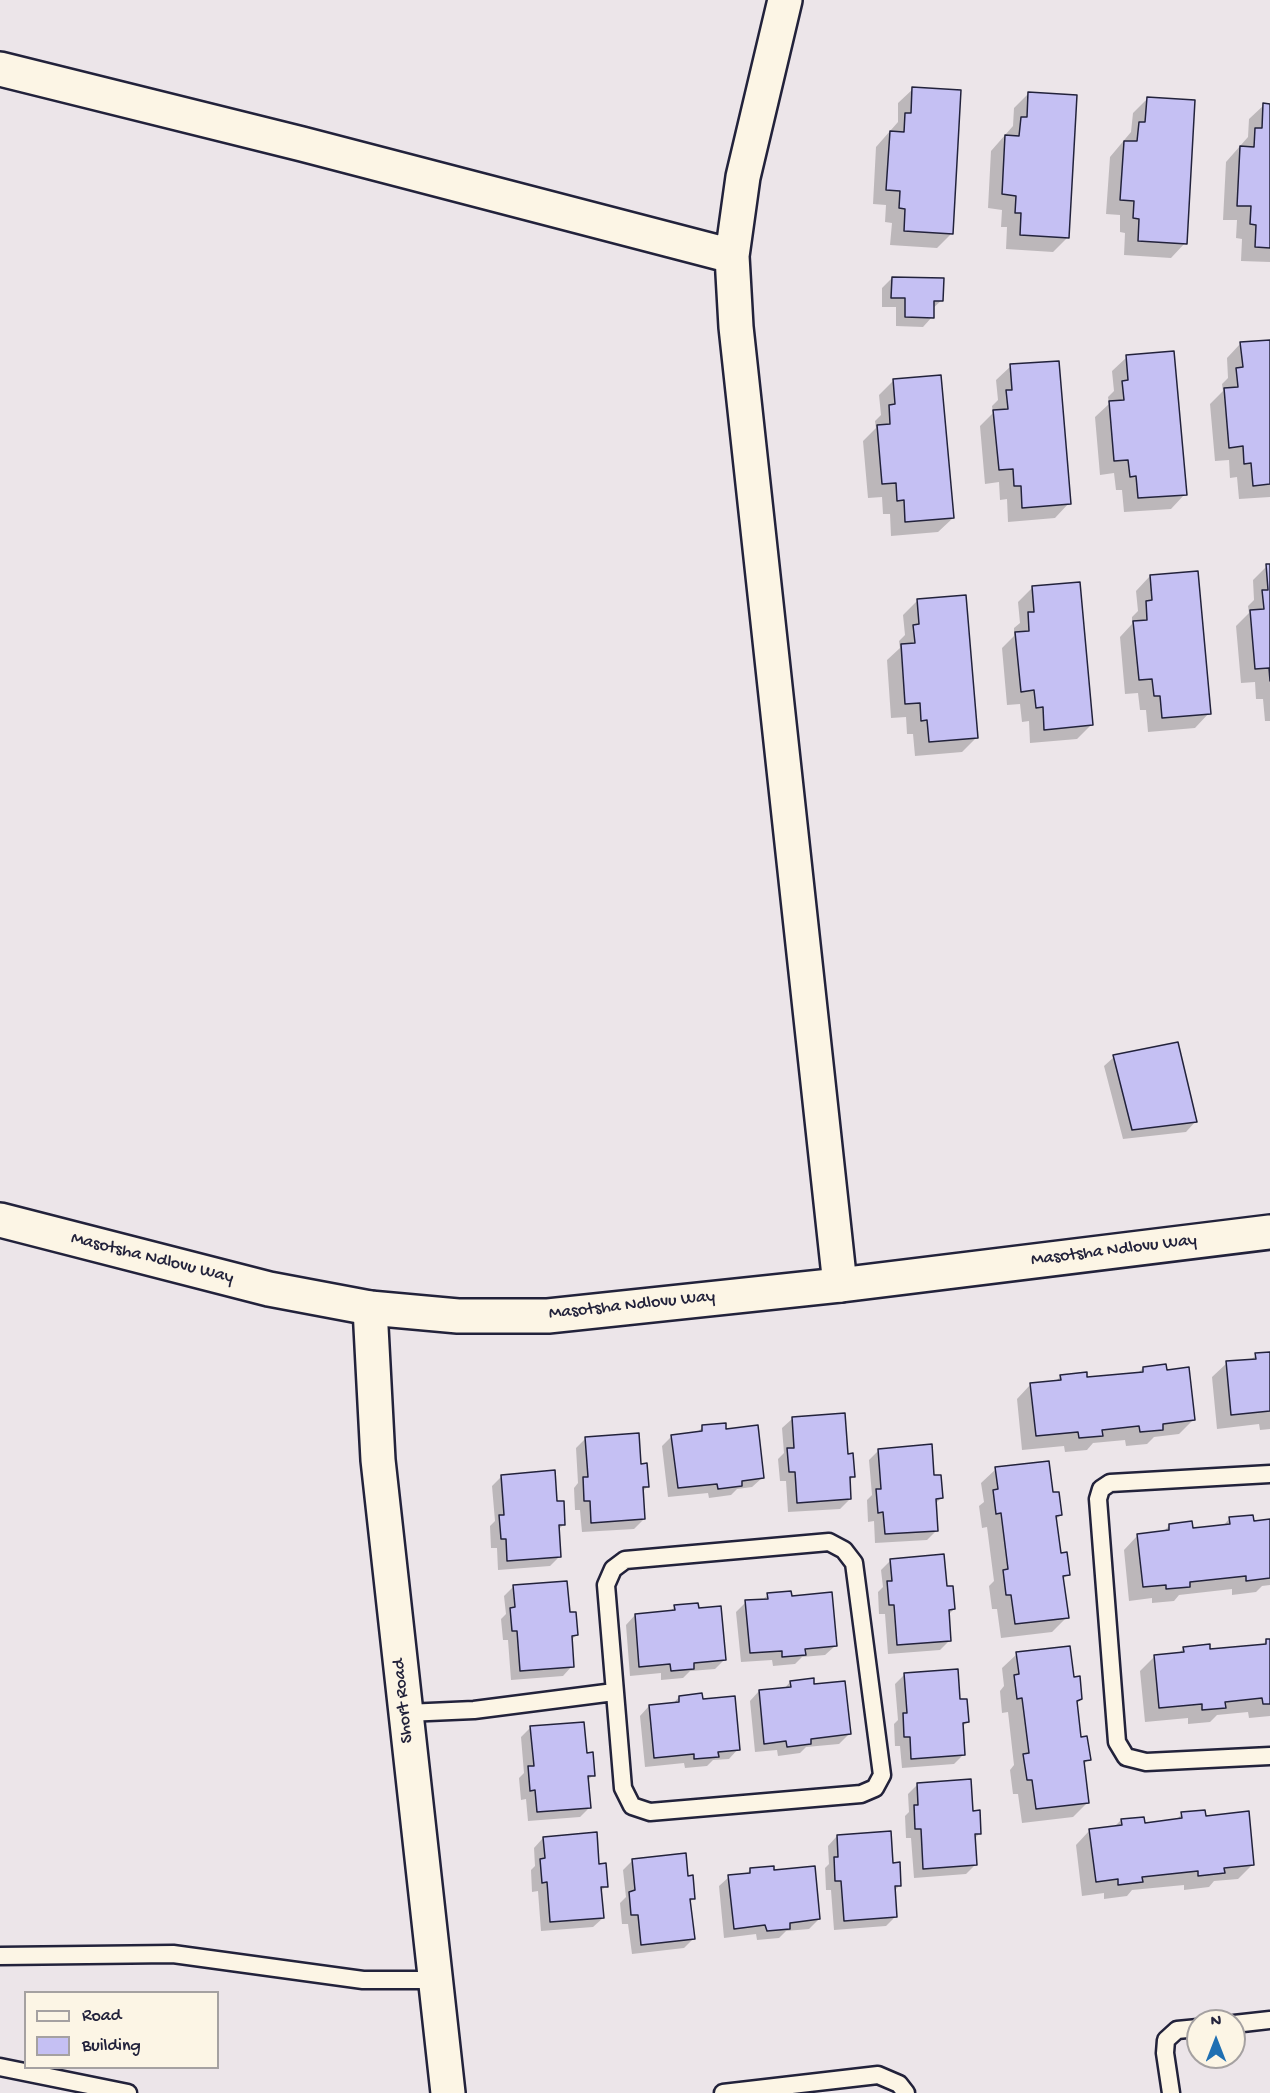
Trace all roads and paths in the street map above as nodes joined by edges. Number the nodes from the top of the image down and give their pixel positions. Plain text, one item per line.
1 (785, 0) edge
2 (0, 69) edge
3 (732, 256) junction
4 (0, 1220) edge
5 (1270, 1232) edge
6 (840, 1285) junction
7 (370, 1308) junction
8 (1270, 1474) edge
9 (614, 1692) junction
10 (406, 1713) junction
11 (1270, 1756) edge
12 (0, 1956) edge
13 (436, 1980) junction
14 (1270, 2020) edge
15 (1246, 2023) edge
16 (1186, 2029) edge
17 (0, 2067) edge
18 (128, 2093) edge
19 (448, 2093) edge
20 (723, 2093) edge
21 (906, 2093) edge
22 (1171, 2093) edge

1 - 3 street
2 - 3 street
3 - 6 street
4 - 7 street, Masotsha Ndlovu Way
5 - 6 street, Masotsha Ndlovu Way
6 - 7 street, Masotsha Ndlovu Way
7 - 10 street, Short Road
8 - 11 lane
9 - 9 lane
9 - 10 lane
10 - 13 street, Short Road
12 - 13 lane
13 - 19 street, Short Road
14 - 15 lane
16 - 22 lane
17 - 18 lane
20 - 21 lane

